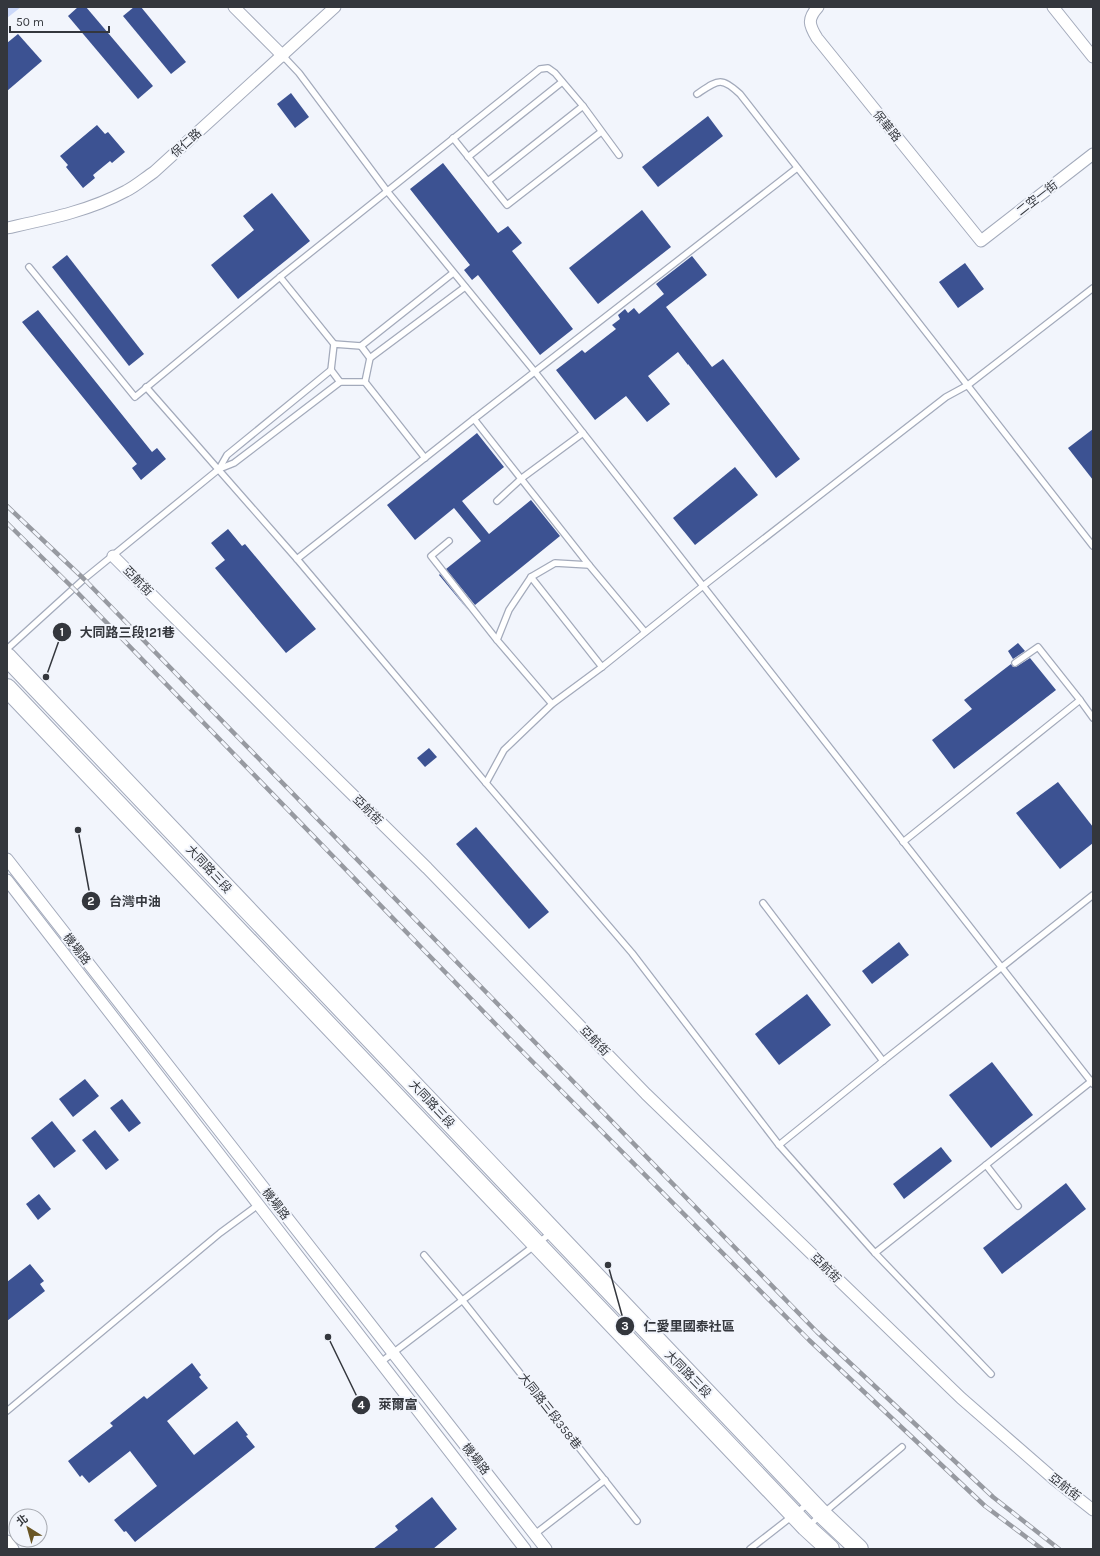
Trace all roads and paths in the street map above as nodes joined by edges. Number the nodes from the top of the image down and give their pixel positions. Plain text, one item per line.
1 (234, 7) edge
2 (335, 7) edge
3 (818, 7) edge
4 (1053, 7) edge
5 (282, 56) junction
6 (1093, 57) edge
7 (562, 82) junction
8 (697, 94) dead end
9 (583, 106) junction
10 (601, 132) junction
11 (453, 138) junction
12 (1093, 154) edge
13 (618, 155) dead end
14 (468, 157) junction
15 (797, 168) junction
16 (488, 181) junction
17 (388, 190) junction
18 (7, 228) edge
19 (980, 241) joint
20 (29, 267) dead end
21 (453, 273) junction
22 (280, 276) junction
23 (465, 287) junction
24 (1093, 288) edge
25 (334, 344) junction
26 (361, 346) junction
27 (370, 358) junction
28 (331, 370) junction
29 (535, 372) junction
30 (340, 382) junction
31 (365, 382) junction
32 (968, 385) junction
33 (146, 387) junction
34 (474, 419) junction
35 (583, 433) junction
36 (425, 458) junction
37 (219, 468) junction
38 (522, 478) junction
39 (497, 501) dead end
40 (450, 541) dead end
41 (1093, 546) edge
42 (113, 556) junction
43 (297, 559) junction
44 (589, 564) junction
45 (531, 578) junction
46 (703, 586) junction
47 (645, 632) junction
48 (497, 640) junction
49 (7, 649) edge
50 (7, 657) edge
51 (1015, 663) dead end
52 (602, 667) junction
53 (7, 688) edge
54 (1080, 700) junction
55 (552, 704) junction
56 (1093, 718) edge
57 (486, 784) junction
58 (903, 842) junction
59 (7, 859) edge
60 (7, 880) edge
61 (1093, 896) edge
62 (763, 903) dead end
63 (1002, 969) junction
64 (883, 1061) junction
65 (1092, 1082) edge
66 (779, 1145) junction
67 (986, 1165) junction
68 (258, 1205) junction
69 (1018, 1206) dead end
70 (553, 1232) junction
71 (537, 1244) junction
72 (874, 1253) junction
73 (424, 1255) dead end
74 (463, 1301) junction
75 (393, 1354) junction
76 (381, 1362) junction
77 (991, 1374) dead end
78 (7, 1411) edge
79 (902, 1447) dead end
80 (605, 1480) junction
81 (816, 1508) junction
82 (1093, 1510) edge
83 (637, 1520) dead end
84 (800, 1521) junction
85 (535, 1534) junction
86 (7, 1541) edge
87 (14, 1549) edge
88 (525, 1549) edge
89 (546, 1549) edge
90 (750, 1549) edge
91 (830, 1549) edge
92 (859, 1549) edge

1 - 5 street
2 - 5 street, 保仁路
3 - 19 street, 保華路
4 - 6 street
5 - 17 lane
5 - 18 street, 保仁路
7 - 9 lane
7 - 11 lane
7 - 14 lane
8 - 15 lane
9 - 10 lane
9 - 16 lane
10 - 13 lane
10 - 16 lane
11 - 14 lane
11 - 17 lane
12 - 19 street, 二空一街
14 - 16 lane
15 - 29 lane
15 - 32 lane
17 - 21 lane
17 - 22 lane
20 - 33 lane
21 - 23 lane
21 - 26 lane
22 - 25 lane
22 - 33 lane
23 - 27 lane
23 - 29 lane
24 - 32 lane
25 - 26 lane
25 - 28 lane
26 - 27 lane
27 - 31 lane
28 - 30 lane
28 - 37 lane
29 - 34 lane
29 - 35 lane
30 - 31 lane
30 - 37 lane
31 - 36 lane
32 - 41 lane
32 - 46 lane
33 - 37 lane
34 - 36 lane
34 - 38 lane
35 - 38 lane
35 - 46 lane
36 - 43 lane
37 - 42 lane
37 - 43 lane
38 - 39 lane
38 - 44 lane
40 - 48 lane
42 - 49 lane
42 - 82 street, 亞航街
43 - 57 lane
44 - 45 lane
44 - 47 lane
45 - 48 lane
45 - 52 lane
46 - 47 lane
46 - 58 lane
47 - 52 lane
48 - 55 lane
50 - 70 main road, 大同路三段
51 - 54 lane
52 - 55 lane
53 - 71 main road, 大同路三段
54 - 56 lane
54 - 58 lane
55 - 57 lane
57 - 66 lane
58 - 63 lane
59 - 75 street, 機場路
60 - 68 street, 機場路
61 - 63 lane
62 - 64 lane
63 - 64 lane
63 - 65 lane
64 - 66 lane
65 - 67 lane
66 - 72 lane
67 - 69 lane
67 - 72 lane
68 - 76 street, 機場路
68 - 78 lane
70 - 71 lane
70 - 81 main road, 大同路三段
71 - 74 lane
71 - 84 main road, 大同路三段
72 - 77 lane
73 - 74 lane, 大同路三段358巷
74 - 75 lane
74 - 80 lane, 大同路三段358巷
75 - 76 lane
75 - 85 street, 機場路
76 - 88 street, 機場路
79 - 81 lane
80 - 83 lane, 大同路三段358巷
80 - 85 lane
81 - 84 lane
81 - 84 lane
81 - 92 main road, 大同路三段
84 - 90 lane
84 - 91 main road, 大同路三段
85 - 89 street, 機場路
86 - 87 street

